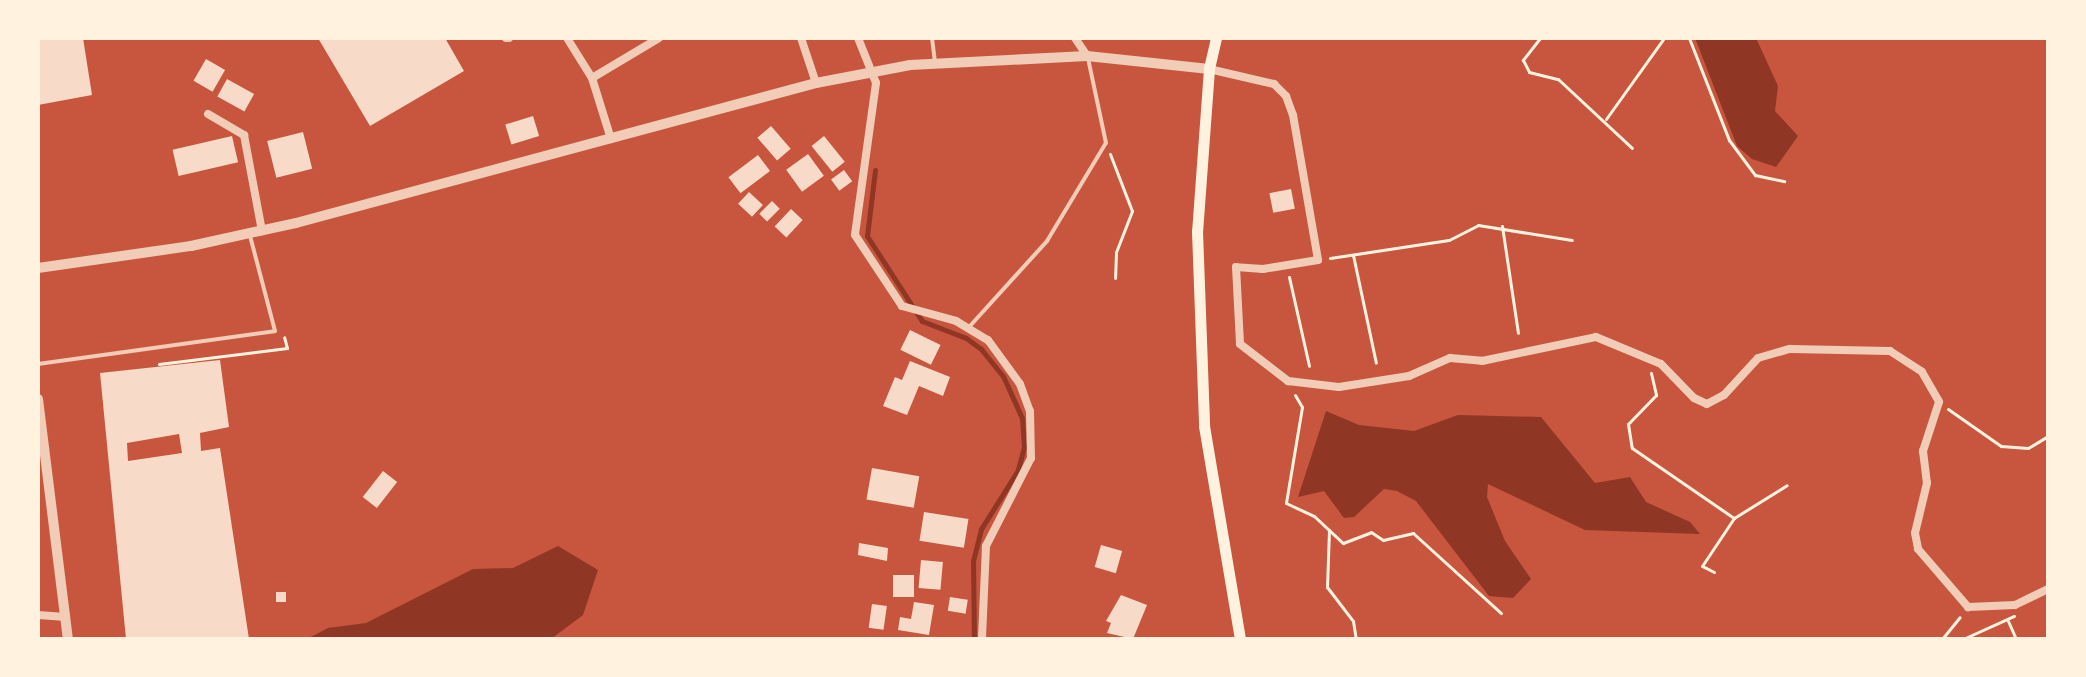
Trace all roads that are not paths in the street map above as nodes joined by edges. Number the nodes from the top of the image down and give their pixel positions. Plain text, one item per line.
1 (567, 38) edge
2 (659, 38) edge
3 (801, 38) edge
4 (858, 38) edge
5 (932, 38) edge
6 (1075, 38) edge
7 (1216, 38) edge
8 (1087, 56) junction
9 (935, 61) junction
10 (1209, 69) junction
11 (874, 71) junction
12 (592, 78) junction
13 (816, 83) junction
14 (208, 114) dead end
15 (611, 139) junction
16 (262, 231) junction
17 (250, 233) junction
18 (38, 268) edge
19 (970, 326) junction
20 (38, 364) edge
21 (38, 399) edge
22 (38, 405) edge
23 (2048, 589) edge
24 (38, 615) edge
25 (66, 617) junction
26 (68, 639) edge
27 (982, 639) edge
28 (1240, 639) edge

1 - 12 street
2 - 12 street
3 - 13 street
4 - 11 street
5 - 9 lane
6 - 8 street
7 - 10 main road
8 - 9 street
8 - 10 street
8 - 19 lane
9 - 11 street
10 - 23 street
10 - 28 main road
11 - 13 street
11 - 19 street
12 - 15 street
13 - 15 street
14 - 16 street
15 - 16 street
16 - 17 street
17 - 18 street
17 - 20 lane
19 - 27 street
21 - 22 street
22 - 25 street
24 - 25 street
25 - 26 street

